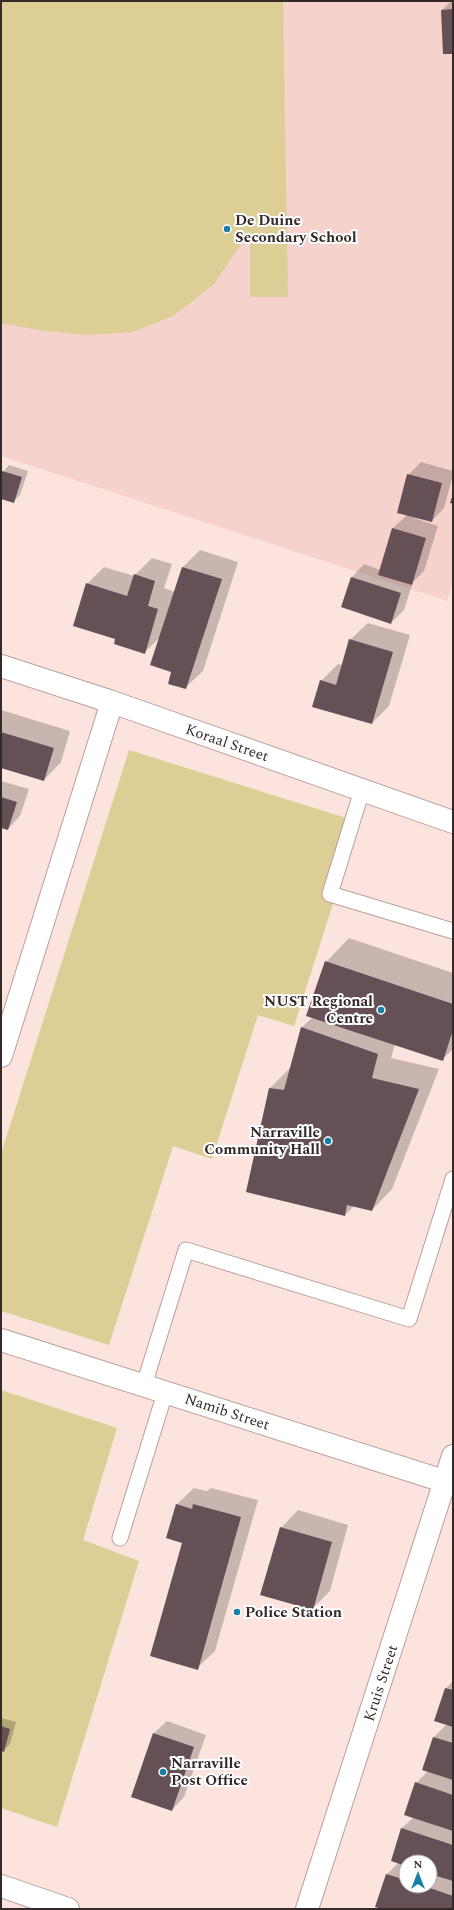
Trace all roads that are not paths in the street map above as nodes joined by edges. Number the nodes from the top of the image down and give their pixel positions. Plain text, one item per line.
1 (1, 666) edge
2 (112, 702) junction
3 (362, 790) junction
4 (453, 822) edge
5 (453, 931) edge
6 (7, 1019) edge
7 (1, 1056) edge
8 (453, 1179) edge
9 (1, 1340) edge
10 (144, 1385) junction
11 (166, 1393) junction
12 (453, 1456) edge
13 (449, 1482) edge
14 (120, 1538) dead end
15 (1, 1886) edge
16 (68, 1909) edge
17 (307, 1909) edge

1 - 2 street, Koraal Street
2 - 3 street, Koraal Street
2 - 6 street
3 - 4 street, Koraal Street
3 - 5 lane
6 - 7 street
8 - 10 lane
9 - 10 street, Namib Street
10 - 11 street, Namib Street
11 - 13 street, Namib Street
11 - 14 lane
12 - 13 street, Kruis Street
13 - 17 street, Kruis Street
15 - 16 street

